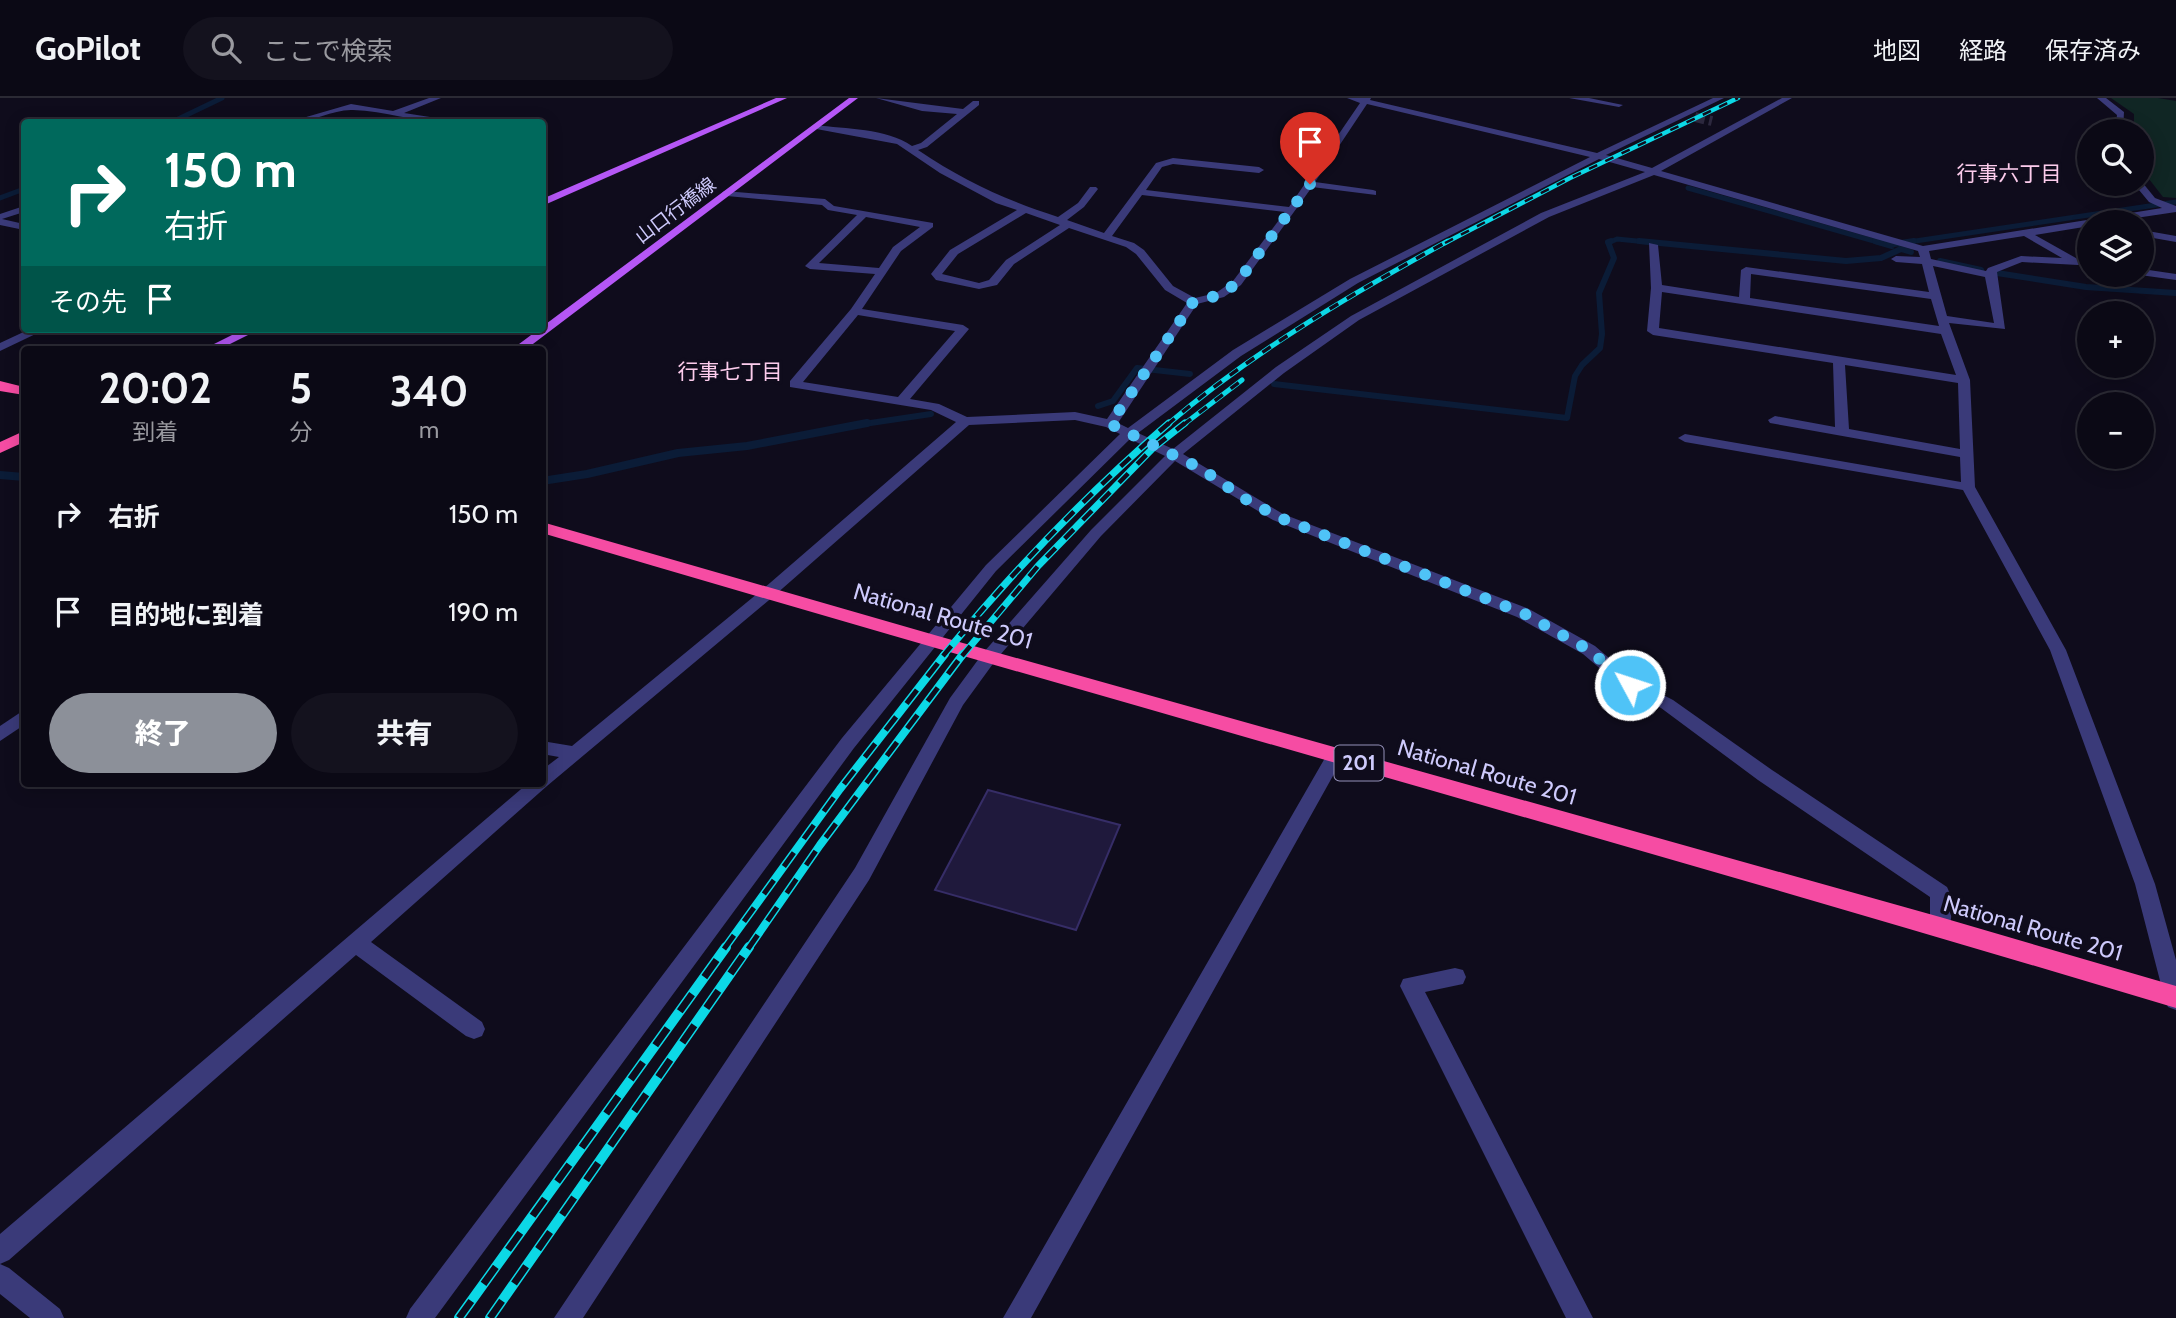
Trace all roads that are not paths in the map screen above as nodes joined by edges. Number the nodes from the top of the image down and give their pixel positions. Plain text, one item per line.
1 (437, 98) edge
2 (783, 98) edge
3 (854, 98) edge
4 (880, 98) edge
5 (1351, 98) edge
6 (1573, 98) edge
7 (1720, 98) edge
8 (1788, 98) edge
9 (2101, 98) edge
10 (1366, 99) edge
11 (976, 103) dead end
12 (1619, 105) dead end
13 (962, 112) junction
14 (393, 114) junction
15 (305, 119) edge
16 (424, 119) edge
17 (2120, 119) edge
18 (814, 128) junction
19 (912, 149) junction
20 (1599, 156) junction
21 (1259, 170) dead end
22 (1651, 171) junction
23 (1310, 184) junction
24 (1093, 189) dead end
25 (1140, 192) junction
26 (727, 193) junction
27 (1373, 193) dead end
28 (2149, 196) edge
29 (546, 201) edge
30 (2175, 209) edge
31 (21, 210) edge
32 (1292, 210) junction
33 (1023, 211) junction
34 (2154, 212) edge
35 (864, 214) junction
36 (0, 219) edge
37 (1062, 223) junction
38 (2077, 225) edge
39 (21, 226) edge
40 (2025, 233) junction
41 (2154, 235) edge
42 (1106, 237) junction
43 (2176, 239) edge
44 (1653, 245) dead end
45 (1924, 255) junction
46 (1896, 259) dead end
47 (2077, 259) edge
48 (2077, 263) edge
49 (880, 271) junction
50 (2154, 274) edge
51 (1990, 275) junction
52 (2176, 277) edge
53 (1657, 288) junction
54 (1934, 296) junction
55 (1744, 301) junction
56 (1193, 302) junction
57 (855, 311) junction
58 (1944, 325) junction
59 (546, 328) edge
60 (31, 333) edge
61 (245, 333) edge
62 (540, 333) edge
63 (217, 346) edge
64 (522, 346) edge
65 (0, 347) edge
66 (1839, 360) junction
67 (1964, 380) junction
68 (0, 386) edge
69 (21, 390) edge
70 (901, 402) junction
71 (1775, 420) dead end
72 (965, 421) junction
73 (1110, 424) junction
74 (1842, 432) junction
75 (1128, 434) junction
76 (21, 438) edge
77 (1685, 438) dead end
78 (0, 448) edge
79 (1966, 454) junction
80 (1174, 455) junction
81 (1968, 487) junction
82 (546, 528) edge
83 (768, 592) junction
84 (931, 641) junction
85 (989, 657) junction
86 (21, 718) edge
87 (0, 735) edge
88 (546, 748) edge
89 (575, 753) junction
90 (1335, 756) junction
91 (546, 779) edge
92 (536, 787) edge
93 (1940, 928) junction
94 (354, 942) junction
95 (1455, 977) dead end
96 (2175, 998) edge
97 (474, 1029) dead end
98 (0, 1251) edge
99 (0, 1277) edge
100 (51, 1318) edge
101 (419, 1318) edge
102 (567, 1318) edge
103 (1016, 1318) edge
104 (1580, 1318) edge

1 - 14 street
2 - 29 main road
3 - 18 main road, 山口行橋線
4 - 13 street
5 - 10 street
6 - 12 street
7 - 20 street
8 - 22 street
9 - 17 street
10 - 20 street
10 - 23 street
11 - 13 street
13 - 19 street
14 - 15 street
14 - 16 street
18 - 19 street
18 - 26 main road, 山口行橋線
19 - 33 street
20 - 22 street
20 - 75 street
21 - 25 street
22 - 45 street
22 - 80 street
23 - 27 street
23 - 32 street
24 - 37 street
25 - 32 street
25 - 42 street
26 - 35 street
26 - 59 main road, 山口行橋線
28 - 30 street
30 - 34 street
31 - 36 street
32 - 56 street
33 - 37 street
33 - 37 street
35 - 49 street
35 - 49 street
36 - 39 street
37 - 42 street
38 - 40 street
40 - 45 street
40 - 47 street
41 - 43 street
42 - 56 street
44 - 53 street
45 - 46 street
45 - 51 street
45 - 54 street
48 - 51 street
49 - 57 street
50 - 52 street
51 - 58 street
53 - 55 street
53 - 66 street
54 - 55 street
54 - 58 street
55 - 58 street
56 - 73 street
57 - 70 street
57 - 70 street
58 - 67 street
60 - 65 street
61 - 63 main road
62 - 64 main road, 山口行橋線
66 - 67 street
66 - 74 street
67 - 79 street
68 - 69 highway
70 - 72 street
71 - 74 street
72 - 73 street
72 - 83 street
73 - 75 street
74 - 79 street
75 - 80 street
75 - 84 street
76 - 78 highway
77 - 81 street
79 - 81 street
80 - 85 street
80 - 93 street
81 - 96 street
82 - 83 highway, National Route 201 / 201
83 - 84 highway, National Route 201 / 201
83 - 89 street
84 - 85 highway, National Route 201 / 201
84 - 101 street
85 - 90 highway, National Route 201 / 201
85 - 102 street
86 - 87 street
88 - 89 street
89 - 91 street
90 - 93 highway, National Route 201 / 201
90 - 103 street
92 - 94 street
93 - 96 highway, National Route 201 / 201
94 - 97 street
94 - 98 street
95 - 104 street
99 - 100 street

